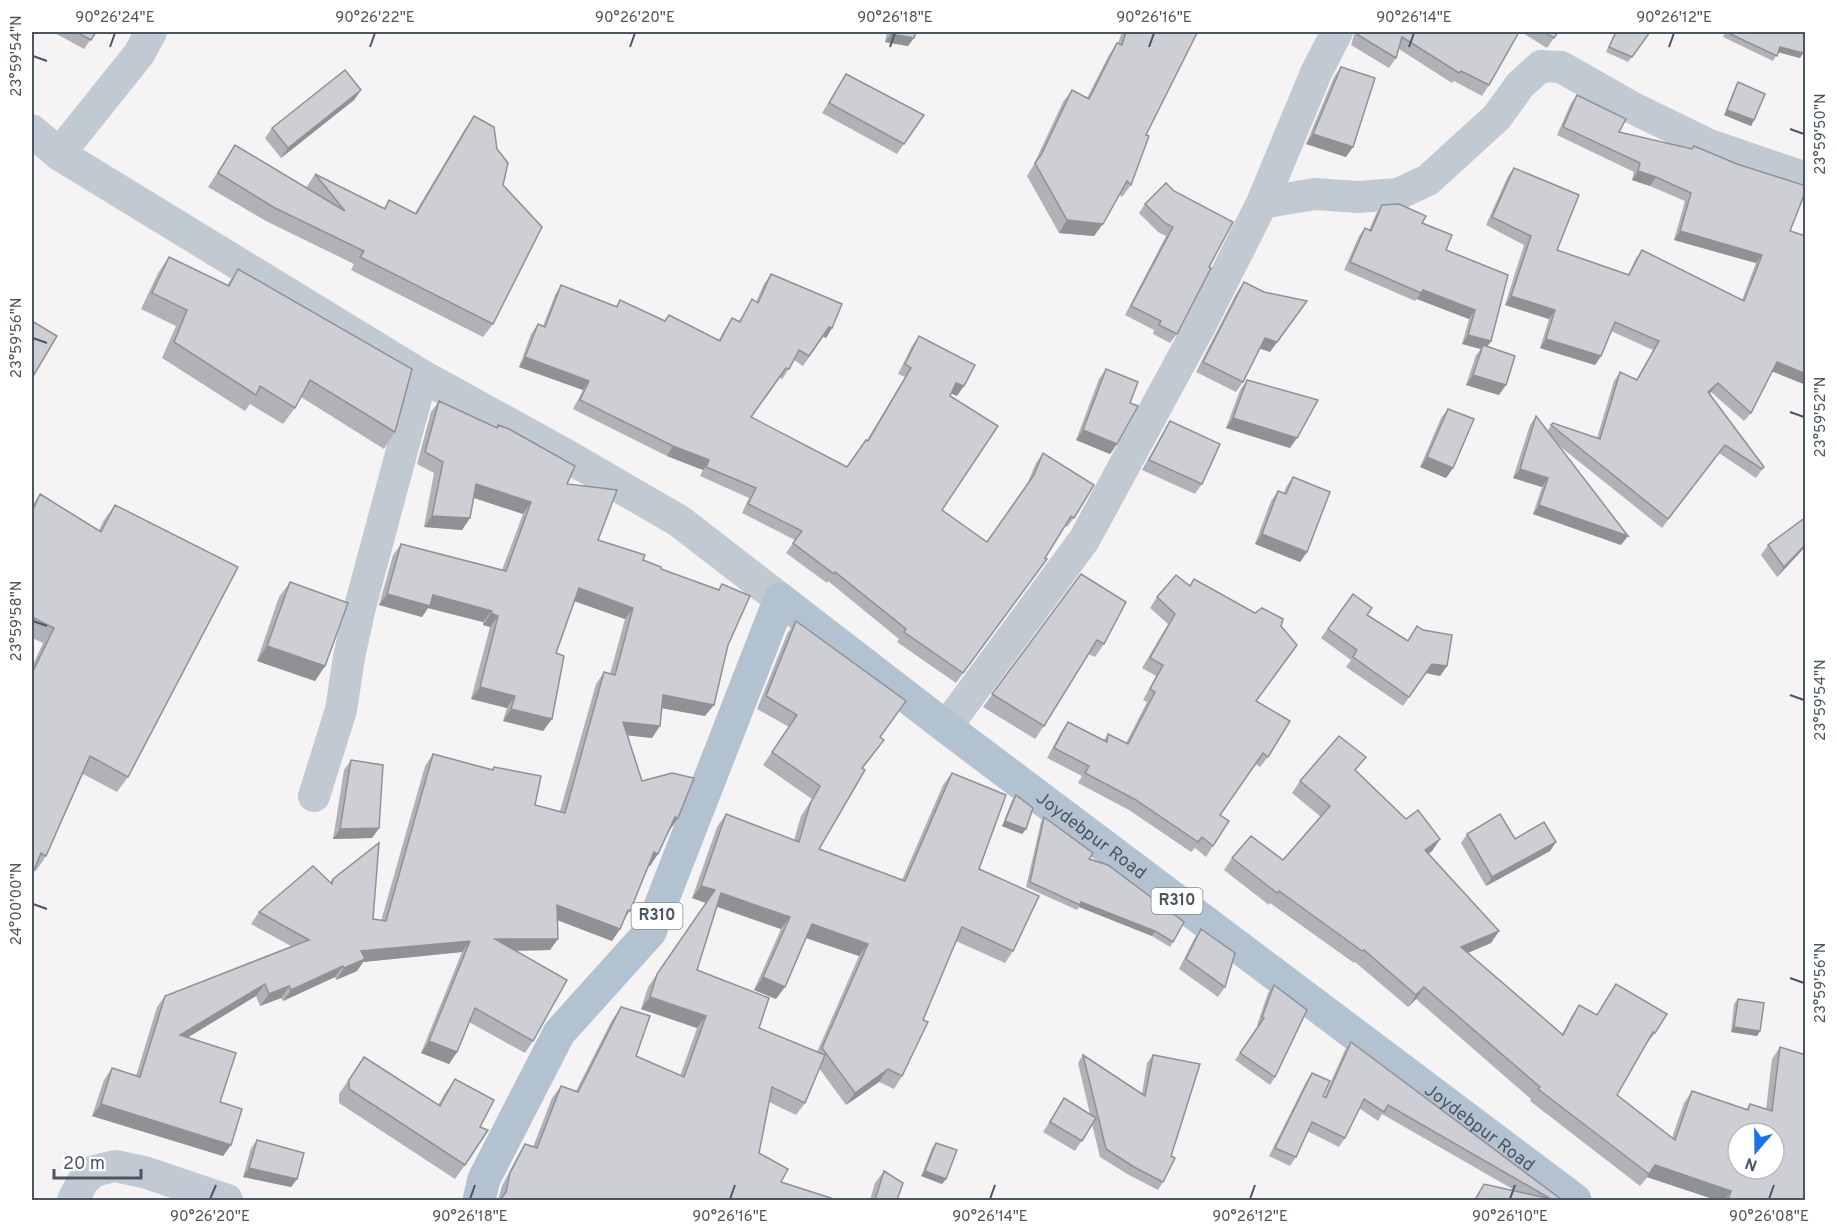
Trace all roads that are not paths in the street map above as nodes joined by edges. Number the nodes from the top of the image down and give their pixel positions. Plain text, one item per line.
1 (152, 32) edge
2 (1337, 32) edge
3 (32, 131) edge
4 (59, 154) junction
5 (1806, 178) edge
6 (1262, 203) junction
7 (422, 376) junction
8 (780, 599) junction
9 (946, 727) junction
10 (314, 796) dead end
11 (73, 1200) edge
12 (227, 1200) edge
13 (479, 1200) edge
14 (1575, 1200) edge

1 - 4 street
2 - 6 street
3 - 4 street
4 - 7 street
5 - 6 street
6 - 9 street
7 - 8 street
7 - 10 street
8 - 9 main road, Joydebpur Road / R310
8 - 13 main road, R310
9 - 14 main road, Joydebpur Road / R310
11 - 12 street

